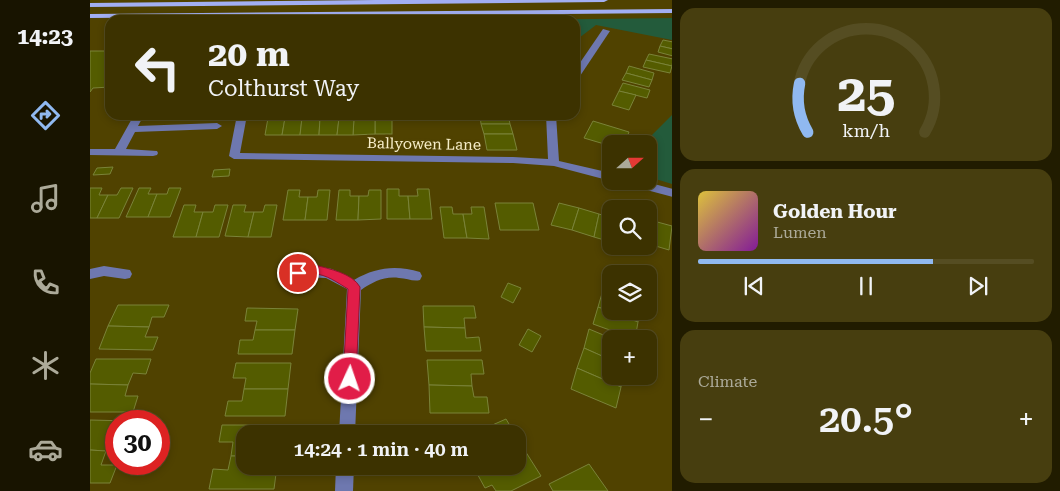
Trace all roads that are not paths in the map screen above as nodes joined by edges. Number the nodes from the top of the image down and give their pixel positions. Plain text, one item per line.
1 (604, 0) edge
2 (90, 5) edge
3 (672, 12) edge
4 (236, 15) edge
5 (90, 16) edge
6 (105, 16) edge
7 (606, 32) dead end
8 (580, 70) edge
9 (136, 120) edge
10 (241, 120) edge
11 (551, 120) edge
12 (217, 126) dead end
13 (131, 129) junction
14 (90, 152) edge
15 (119, 152) junction
16 (153, 153) dead end
17 (554, 163) junction
18 (602, 175) edge
19 (658, 189) edge
20 (672, 193) edge
21 (90, 274) edge
22 (125, 274) dead end
23 (415, 276) dead end
24 (292, 280) dead end
25 (354, 287) junction
26 (347, 425) edge
27 (345, 475) edge
28 (344, 491) edge

1 - 2 main road
3 - 4 main road
5 - 6 main road
7 - 8 street
9 - 13 street
10 - 17 street, Ballyowen Lane
11 - 17 street
12 - 13 street
13 - 15 street
14 - 15 street
15 - 16 street
17 - 18 street, Ballyowen Lane
19 - 20 street
21 - 22 street
23 - 25 street
24 - 25 street
25 - 26 street
27 - 28 street

